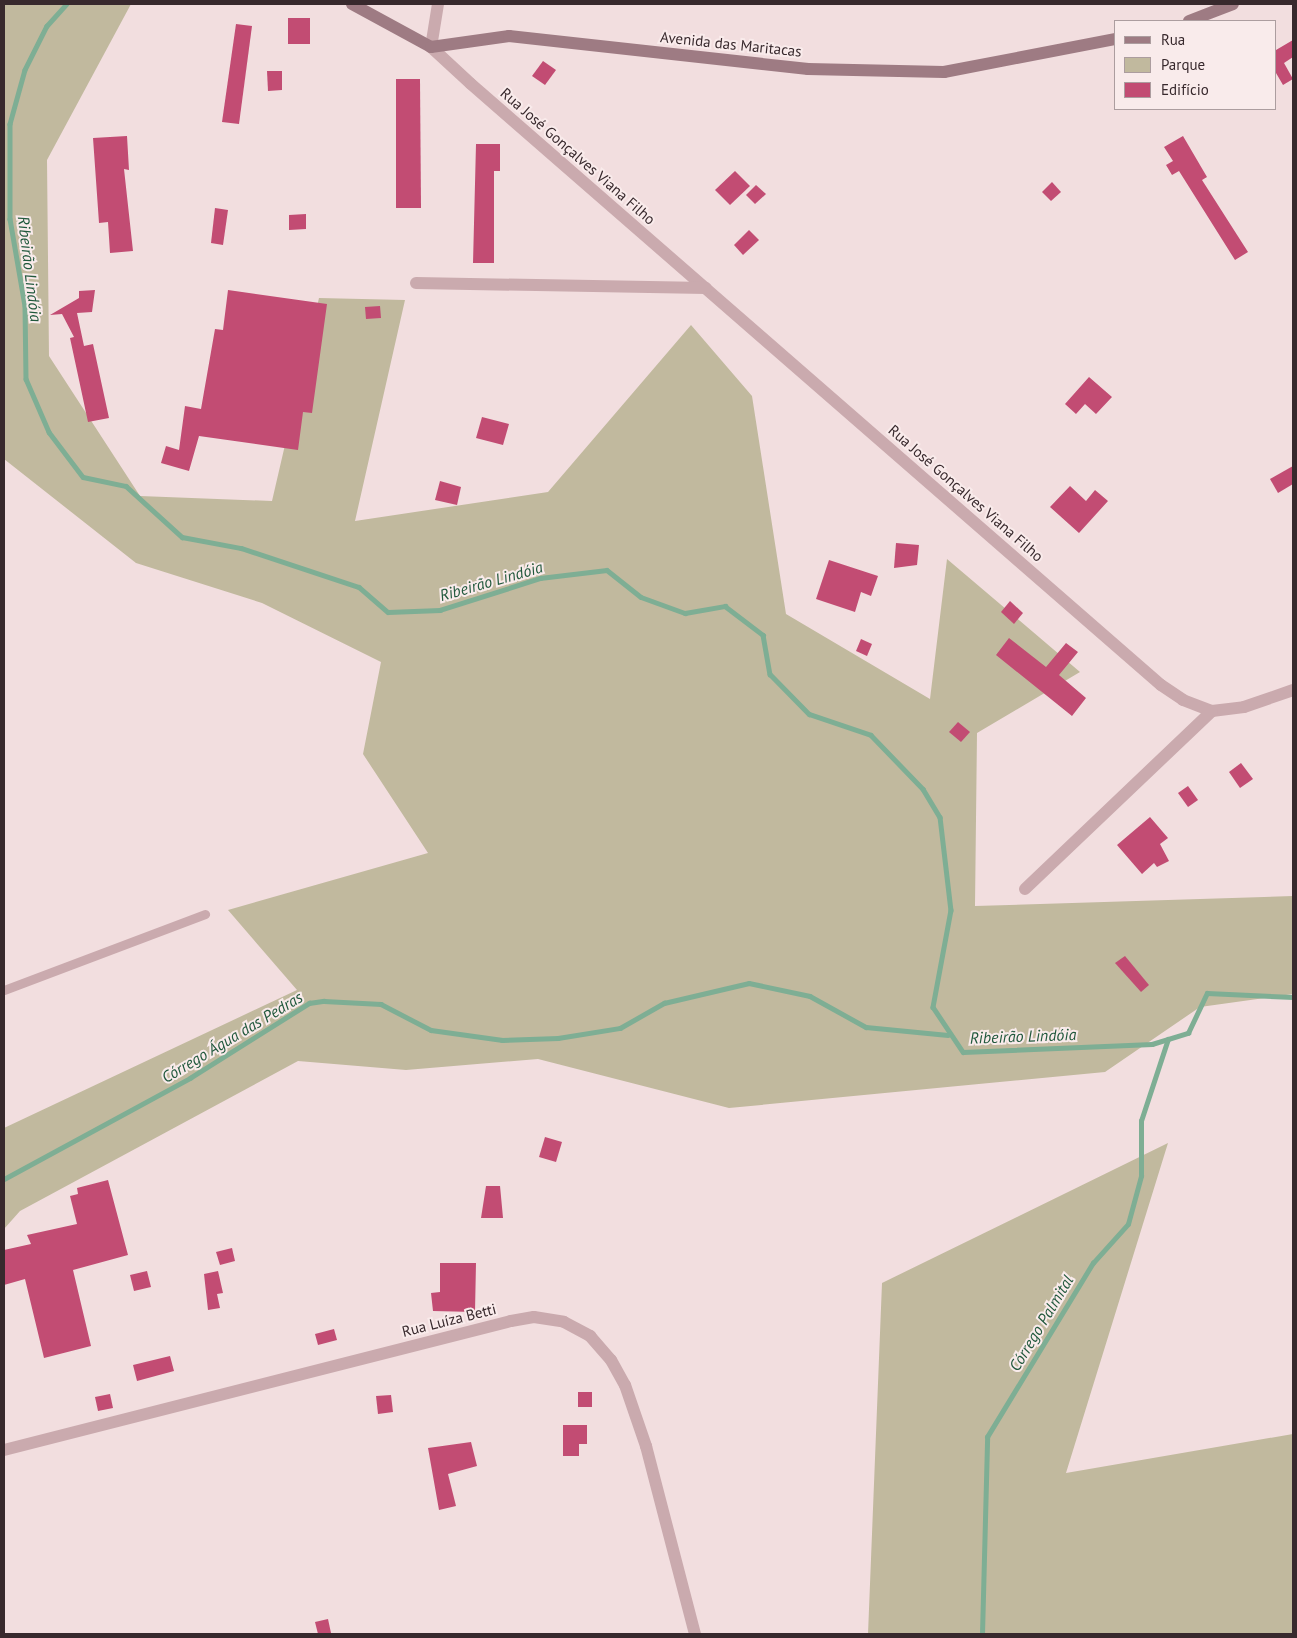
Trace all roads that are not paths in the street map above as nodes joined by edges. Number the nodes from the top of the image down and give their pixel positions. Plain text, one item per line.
1 (352, 4) edge
2 (438, 4) edge
3 (1233, 4) edge
4 (1192, 20) edge
5 (1114, 39) edge
6 (432, 47) junction
7 (416, 283) dead end
8 (706, 288) junction
9 (1293, 690) edge
10 (1212, 711) junction
11 (1025, 889) dead end
12 (205, 914) dead end
13 (4, 990) edge
14 (4, 1450) edge
15 (695, 1634) edge

1 - 6 street
2 - 6 street
3 - 4 street
5 - 6 street, Avenida das Maritacas
6 - 8 street, Rua José Gonçalves Viana Filho
7 - 8 street
8 - 10 street, Rua José Gonçalves Viana Filho
9 - 10 street, Rua José Gonçalves Viana Filho
10 - 11 street
12 - 13 lane
14 - 15 street, Rua Luíza Betti

